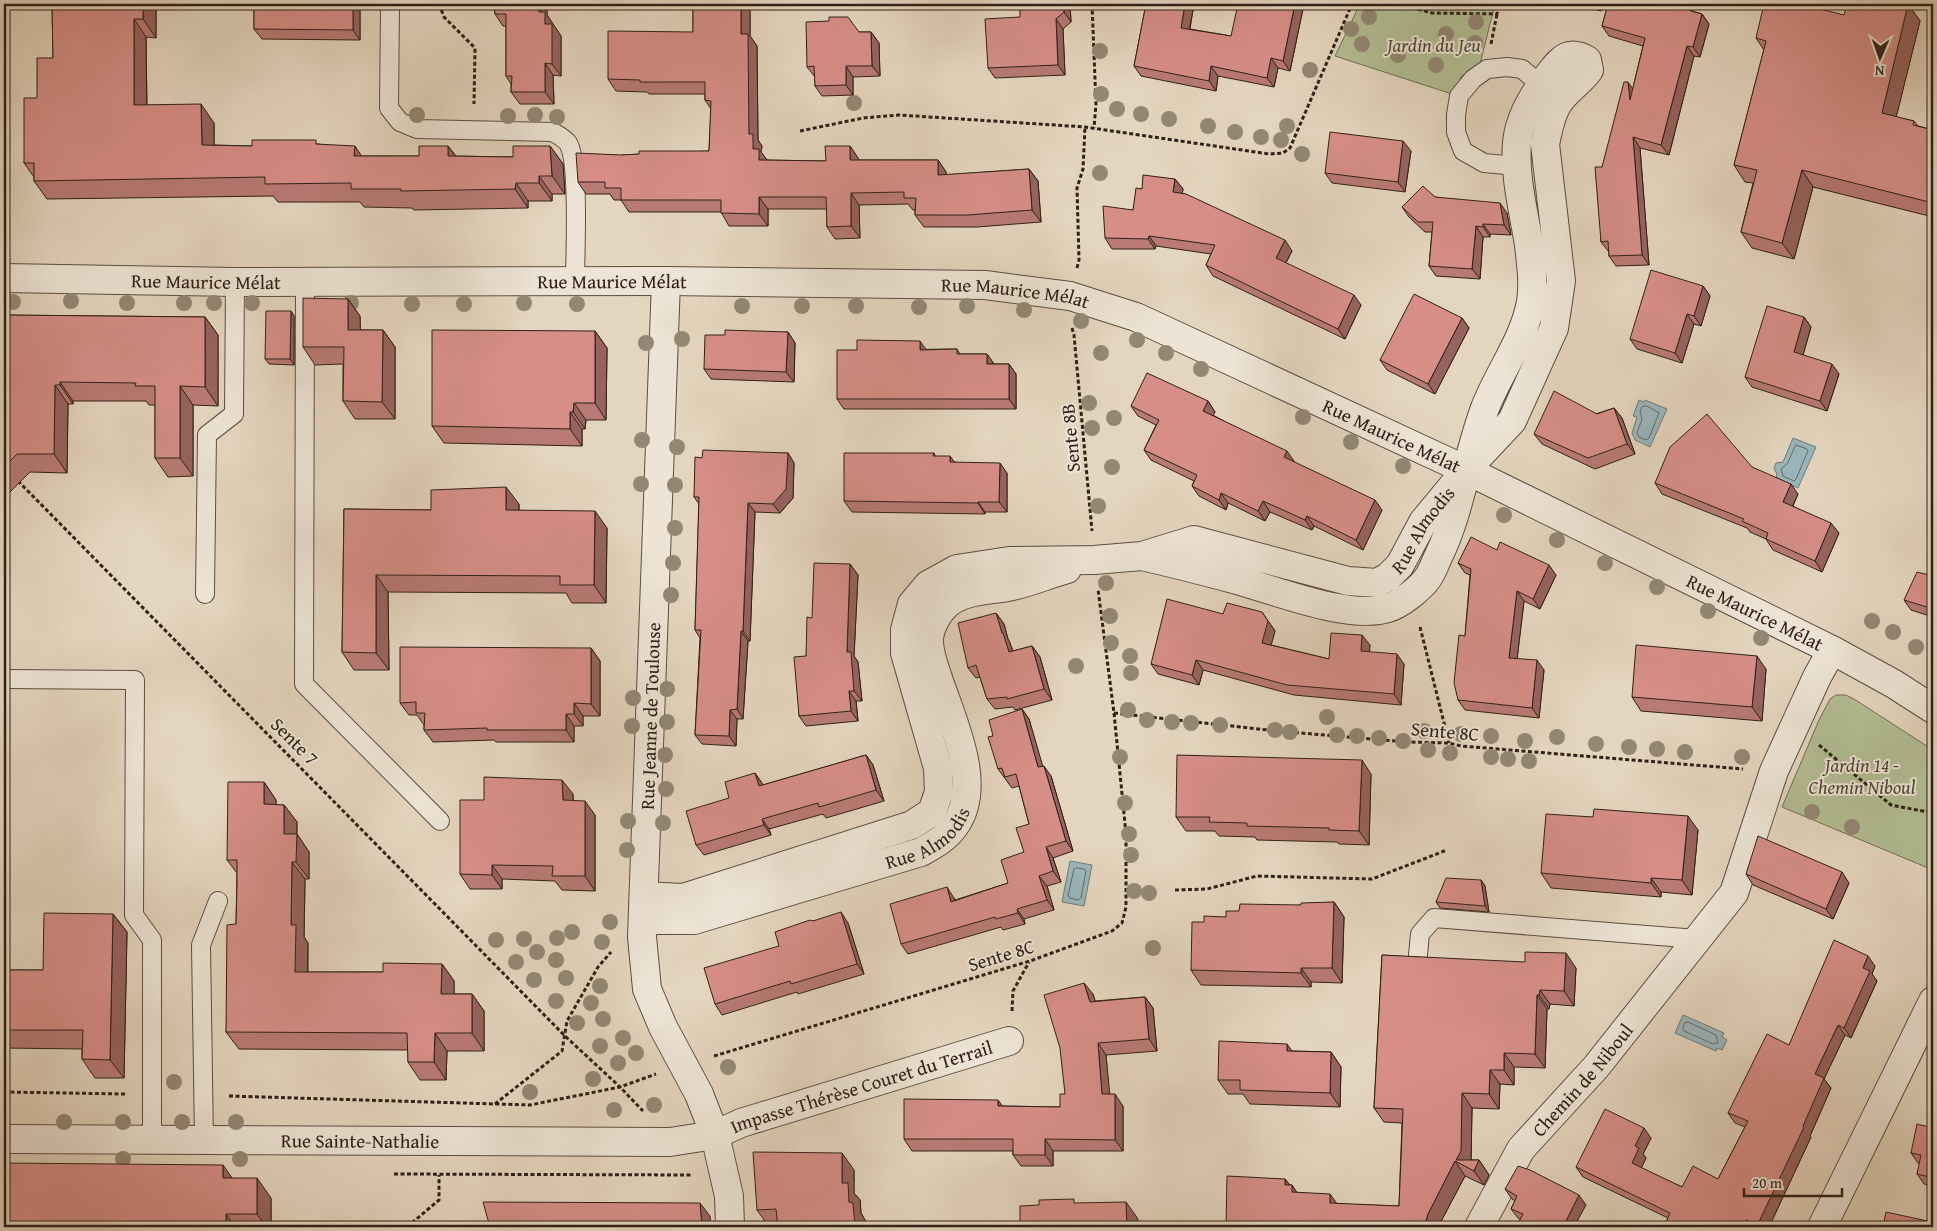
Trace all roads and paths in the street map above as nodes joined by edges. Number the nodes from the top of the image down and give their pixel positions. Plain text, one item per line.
1 (390, 4) edge
2 (439, 4) edge
3 (1092, 4) edge
4 (1352, 4) edge
5 (1399, 4) edge
6 (1499, 4) edge
7 (1549, 95) junction
8 (1084, 127) junction
9 (1094, 128) junction
10 (474, 131) junction
11 (800, 131) dead end
12 (1517, 166) junction
13 (1076, 269) dead end
14 (4, 278) edge
15 (575, 281) junction
16 (666, 281) junction
17 (236, 282) junction
18 (304, 282) junction
19 (1069, 321) dead end
20 (1520, 336) junction
21 (1545, 347) junction
22 (1466, 470) junction
23 (18, 481) edge
24 (1142, 556) junction
25 (1094, 560) junction
26 (205, 594) dead end
27 (1412, 594) junction
28 (1832, 650) junction
29 (4, 679) edge
30 (1933, 709) edge
31 (1114, 713) junction
32 (1795, 725) junction
33 (1449, 743) junction
34 (1774, 771) junction
35 (1933, 813) edge
36 (440, 821) dead end
37 (1447, 850) dead end
38 (1175, 890) dead end
39 (218, 901) dead end
40 (643, 918) junction
41 (1697, 939) junction
42 (1418, 955) edge
43 (1030, 961) junction
44 (1933, 1001) edge
45 (565, 1036) junction
46 (1009, 1042) joint
47 (682, 1065) junction
48 (620, 1086) junction
49 (4, 1092) edge
50 (153, 1094) junction
51 (204, 1095) junction
52 (494, 1104) junction
53 (715, 1135) junction
54 (4, 1139) edge
55 (152, 1140) junction
56 (204, 1140) junction
57 (724, 1176) junction
58 (407, 1227) edge
59 (730, 1227) edge
60 (1479, 1227) edge
61 (1822, 1227) edge

1 - 10 lane
2 - 10 path
3 - 9 path
4 - 9 path
5 - 6 path
7 - 12 street
7 - 12 lane
7 - 21 street
8 - 9 path
8 - 11 path
8 - 13 path
10 - 15 lane
12 - 20 street
14 - 17 street, Rue Maurice Mélat
15 - 16 street, Rue Maurice Mélat
15 - 18 street, Rue Maurice Mélat
16 - 22 street, Rue Maurice Mélat
16 - 40 street, Rue Jeanne de Toulouse
17 - 18 street, Rue Maurice Mélat
17 - 26 lane
18 - 36 lane
19 - 25 path, Sente 8B
20 - 21 street
20 - 22 street
21 - 22 street
22 - 24 street, Rue Almodis
22 - 27 street, Rue Almodis
22 - 28 street, Rue Maurice Mélat
23 - 45 path, Sente 7
24 - 25 street, Rue Almodis
24 - 27 street, Rue Almodis
25 - 31 path, Sente 8C
25 - 40 street, Rue Almodis
27 - 33 path
28 - 30 street, Rue Maurice Mélat
28 - 32 street, Chemin de Niboul
29 - 50 lane
31 - 33 path, Sente 8C
31 - 43 path, Sente 8C
32 - 34 street, Chemin de Niboul
32 - 35 path
33 - 34 path, Sente 8C
34 - 41 street, Chemin de Niboul
37 - 38 path
39 - 51 lane
40 - 45 path
40 - 47 street, Rue Jeanne de Toulouse
41 - 42 lane
41 - 60 street, Chemin de Niboul
43 - 46 path
43 - 47 path, Sente 8C
44 - 61 street
45 - 48 path, Sente 7
45 - 52 path
46 - 53 street, Impasse Thérèse Couret du Terrail
47 - 48 path, Sente 8C
47 - 53 street, Rue Jeanne de Toulouse
48 - 52 path, Sente 8C
49 - 50 path
50 - 55 lane
51 - 52 path, Sente 8C
51 - 56 lane
53 - 56 street, Rue Sainte-Nathalie
53 - 57 street, Rue Jeanne de Toulouse
54 - 55 street, Rue Sainte-Nathalie
55 - 56 street, Rue Sainte-Nathalie
57 - 58 path
57 - 59 street, Rue Jeanne de Toulouse

